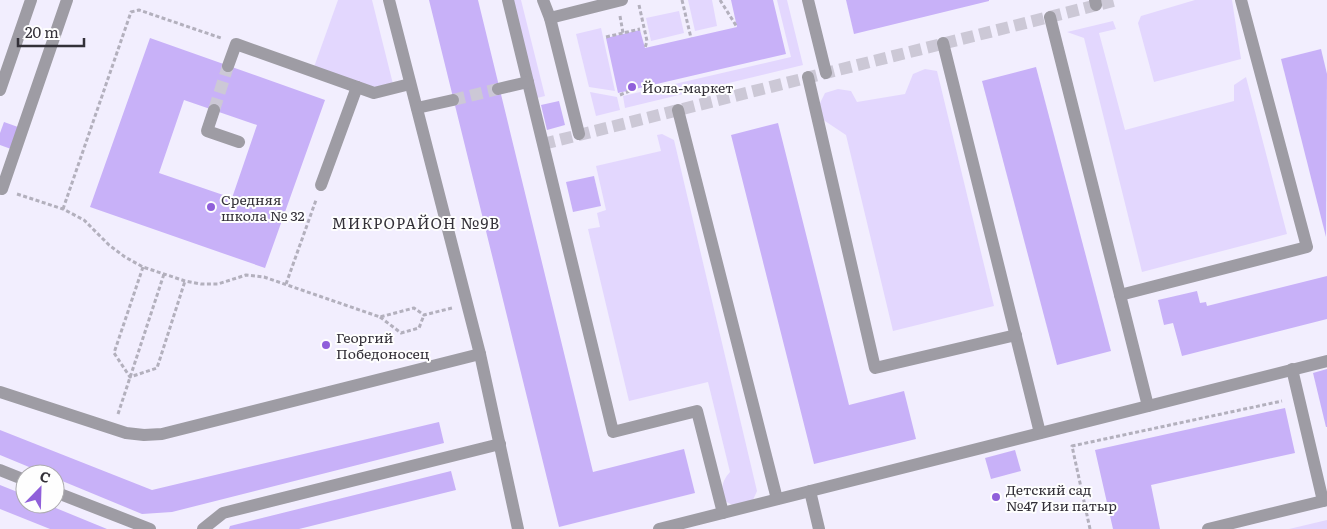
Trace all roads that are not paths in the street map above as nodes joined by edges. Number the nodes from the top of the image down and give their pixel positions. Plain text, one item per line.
1 (31, 0) edge
2 (67, 0) edge
3 (389, 0) edge
4 (508, 0) edge
5 (543, 0) edge
6 (808, 0) edge
7 (1241, 0) edge
8 (620, 5) edge
9 (1050, 17) dead end
10 (550, 18) junction
11 (943, 43) dead end
12 (228, 66) tunnel mouth
13 (826, 73) dead end
14 (808, 77) dead end
15 (528, 82) junction
16 (410, 84) junction
17 (357, 87) junction
18 (498, 89) tunnel mouth
19 (0, 90) edge
20 (453, 100) tunnel mouth
21 (417, 108) junction
22 (214, 110) tunnel mouth
23 (678, 110) dead end
24 (579, 134) dead end
25 (239, 142) dead end
26 (321, 185) road end
27 (1, 190) edge
28 (1120, 295) junction
29 (1016, 335) junction
30 (480, 354) junction
31 (1327, 361) edge
32 (1292, 370) junction
33 (0, 392) edge
34 (1148, 406) junction
35 (1040, 433) junction
36 (500, 444) junction
37 (0, 470) edge
38 (15, 476) edge
39 (810, 491) junction
40 (65, 496) edge
41 (777, 499) junction
42 (1325, 501) edge
43 (723, 513) junction
44 (150, 529) edge
45 (203, 529) edge
46 (518, 529) edge
47 (659, 529) edge
48 (819, 529) edge
49 (1208, 529) edge

1 - 19 lane
2 - 27 lane
3 - 16 lane
4 - 15 lane
5 - 10 lane
6 - 13 lane
7 - 28 lane
8 - 10 lane
9 - 28 lane
10 - 24 lane
11 - 29 lane
12 - 17 lane
14 - 29 lane
15 - 18 lane
15 - 43 lane
16 - 17 lane
16 - 21 lane
17 - 26 lane
20 - 21 lane
21 - 30 lane
22 - 25 lane
23 - 41 lane
28 - 34 lane
29 - 35 lane
30 - 33 lane
30 - 36 lane
31 - 32 lane
32 - 34 lane
32 - 42 lane
34 - 35 lane
35 - 39 lane
36 - 45 lane
36 - 46 lane
37 - 38 lane
39 - 41 lane
39 - 48 lane
40 - 44 lane
41 - 43 lane
42 - 49 lane
43 - 47 lane

